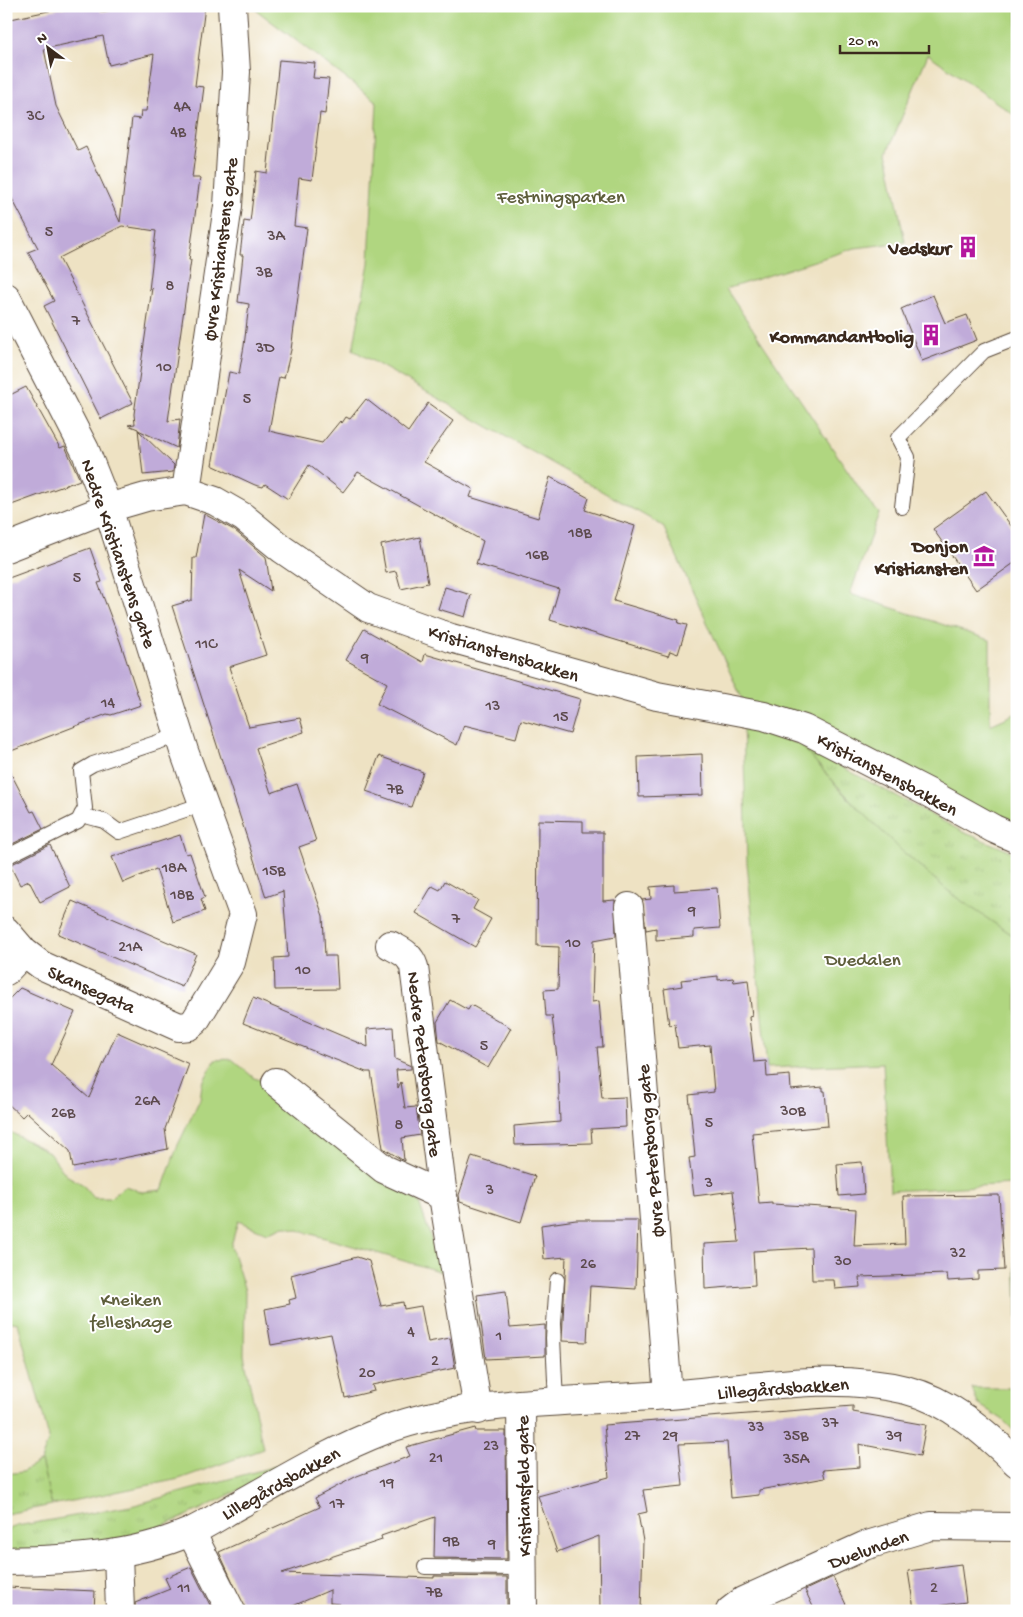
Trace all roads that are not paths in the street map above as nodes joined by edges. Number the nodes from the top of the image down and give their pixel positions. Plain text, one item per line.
1 (232, 6) edge
2 (6, 298) edge
3 (1017, 338) edge
4 (186, 491) junction
5 (902, 507) dead end
6 (108, 508) junction
7 (6, 548) edge
8 (179, 734) junction
9 (203, 804) junction
10 (81, 815) junction
11 (1017, 839) edge
12 (6, 857) edge
13 (629, 907) dead end
14 (6, 931) edge
15 (390, 945) dead end
16 (24, 952) junction
17 (6, 972) edge
18 (189, 1026) joint
19 (276, 1082) dead end
20 (443, 1196) junction
21 (557, 1280) dead end
22 (668, 1395) junction
23 (556, 1402) junction
24 (521, 1404) junction
25 (478, 1410) junction
26 (1016, 1462) edge
27 (1017, 1527) edge
28 (191, 1532) junction
29 (118, 1553) junction
30 (6, 1561) edge
31 (425, 1566) dead end
32 (522, 1568) junction
33 (120, 1611) edge
34 (231, 1611) edge
35 (523, 1611) edge
36 (730, 1611) edge

1 - 4 street, Øvre Kristianstens gate
2 - 6 street, Nedre Kristianstens gate
3 - 5 lane
4 - 6 street, Kristianstensbakken
4 - 11 street, Kristianstensbakken
6 - 7 street, Kristianstensbakken
6 - 8 street, Nedre Kristianstens gate
8 - 9 street, Nedre Kristianstens gate
8 - 10 lane
9 - 10 lane
9 - 18 street, Nedre Kristianstens gate
10 - 12 lane
13 - 22 street, Øvre Petersborg gate
14 - 16 street, Skansegata
15 - 20 street, Nedre Petersborg gate
16 - 17 street
16 - 18 street, Skansegata
19 - 20 street, Nedre Petersborg gate
20 - 25 street, Nedre Petersborg gate
21 - 23 lane
22 - 23 street, Lillegårdsbakken
22 - 26 street, Lillegårdsbakken
23 - 24 street, Lillegårdsbakken
24 - 25 street, Lillegårdsbakken
24 - 32 street, Kristiansfeld gate
25 - 28 street, Lillegårdsbakken
27 - 36 street, Duelunden
28 - 29 street, Lillegårdsbakken
28 - 34 street
29 - 30 street, Lillegårdsbakken
29 - 33 street
31 - 32 lane, Kristiansfeld gate
32 - 35 street, Kristiansfeld gate

